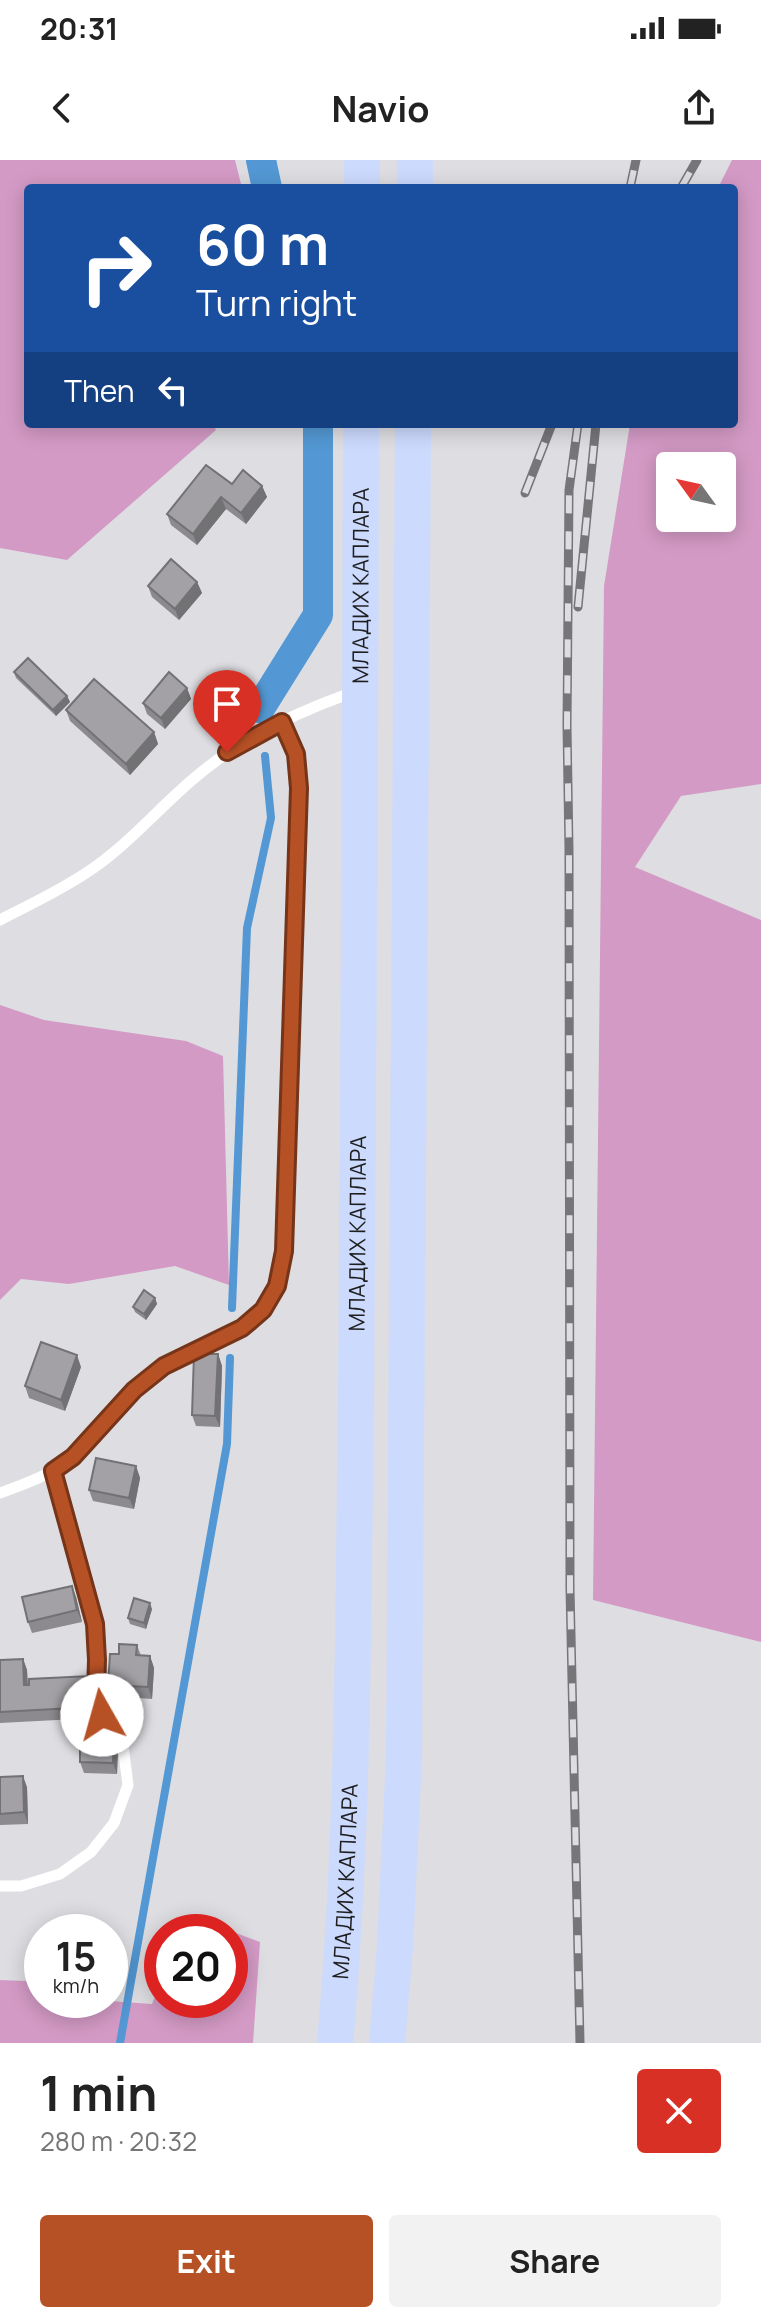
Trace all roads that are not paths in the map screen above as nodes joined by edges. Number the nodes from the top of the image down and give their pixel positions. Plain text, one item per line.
1 (362, 160) edge
2 (415, 160) edge
3 (362, 184) edge
4 (415, 184) edge
5 (361, 428) edge
6 (413, 428) edge
7 (348, 694) dead end
8 (282, 722) junction
9 (0, 920) edge
10 (53, 1471) junction
11 (0, 1493) edge
12 (0, 1886) edge
13 (335, 2043) edge
14 (387, 2043) edge

1 - 3 highway
2 - 4 highway
5 - 13 highway, МЛАДИХ КАПЛАРА
6 - 14 highway
7 - 8 lane
8 - 9 lane
8 - 10 lane
10 - 11 lane
10 - 12 lane

